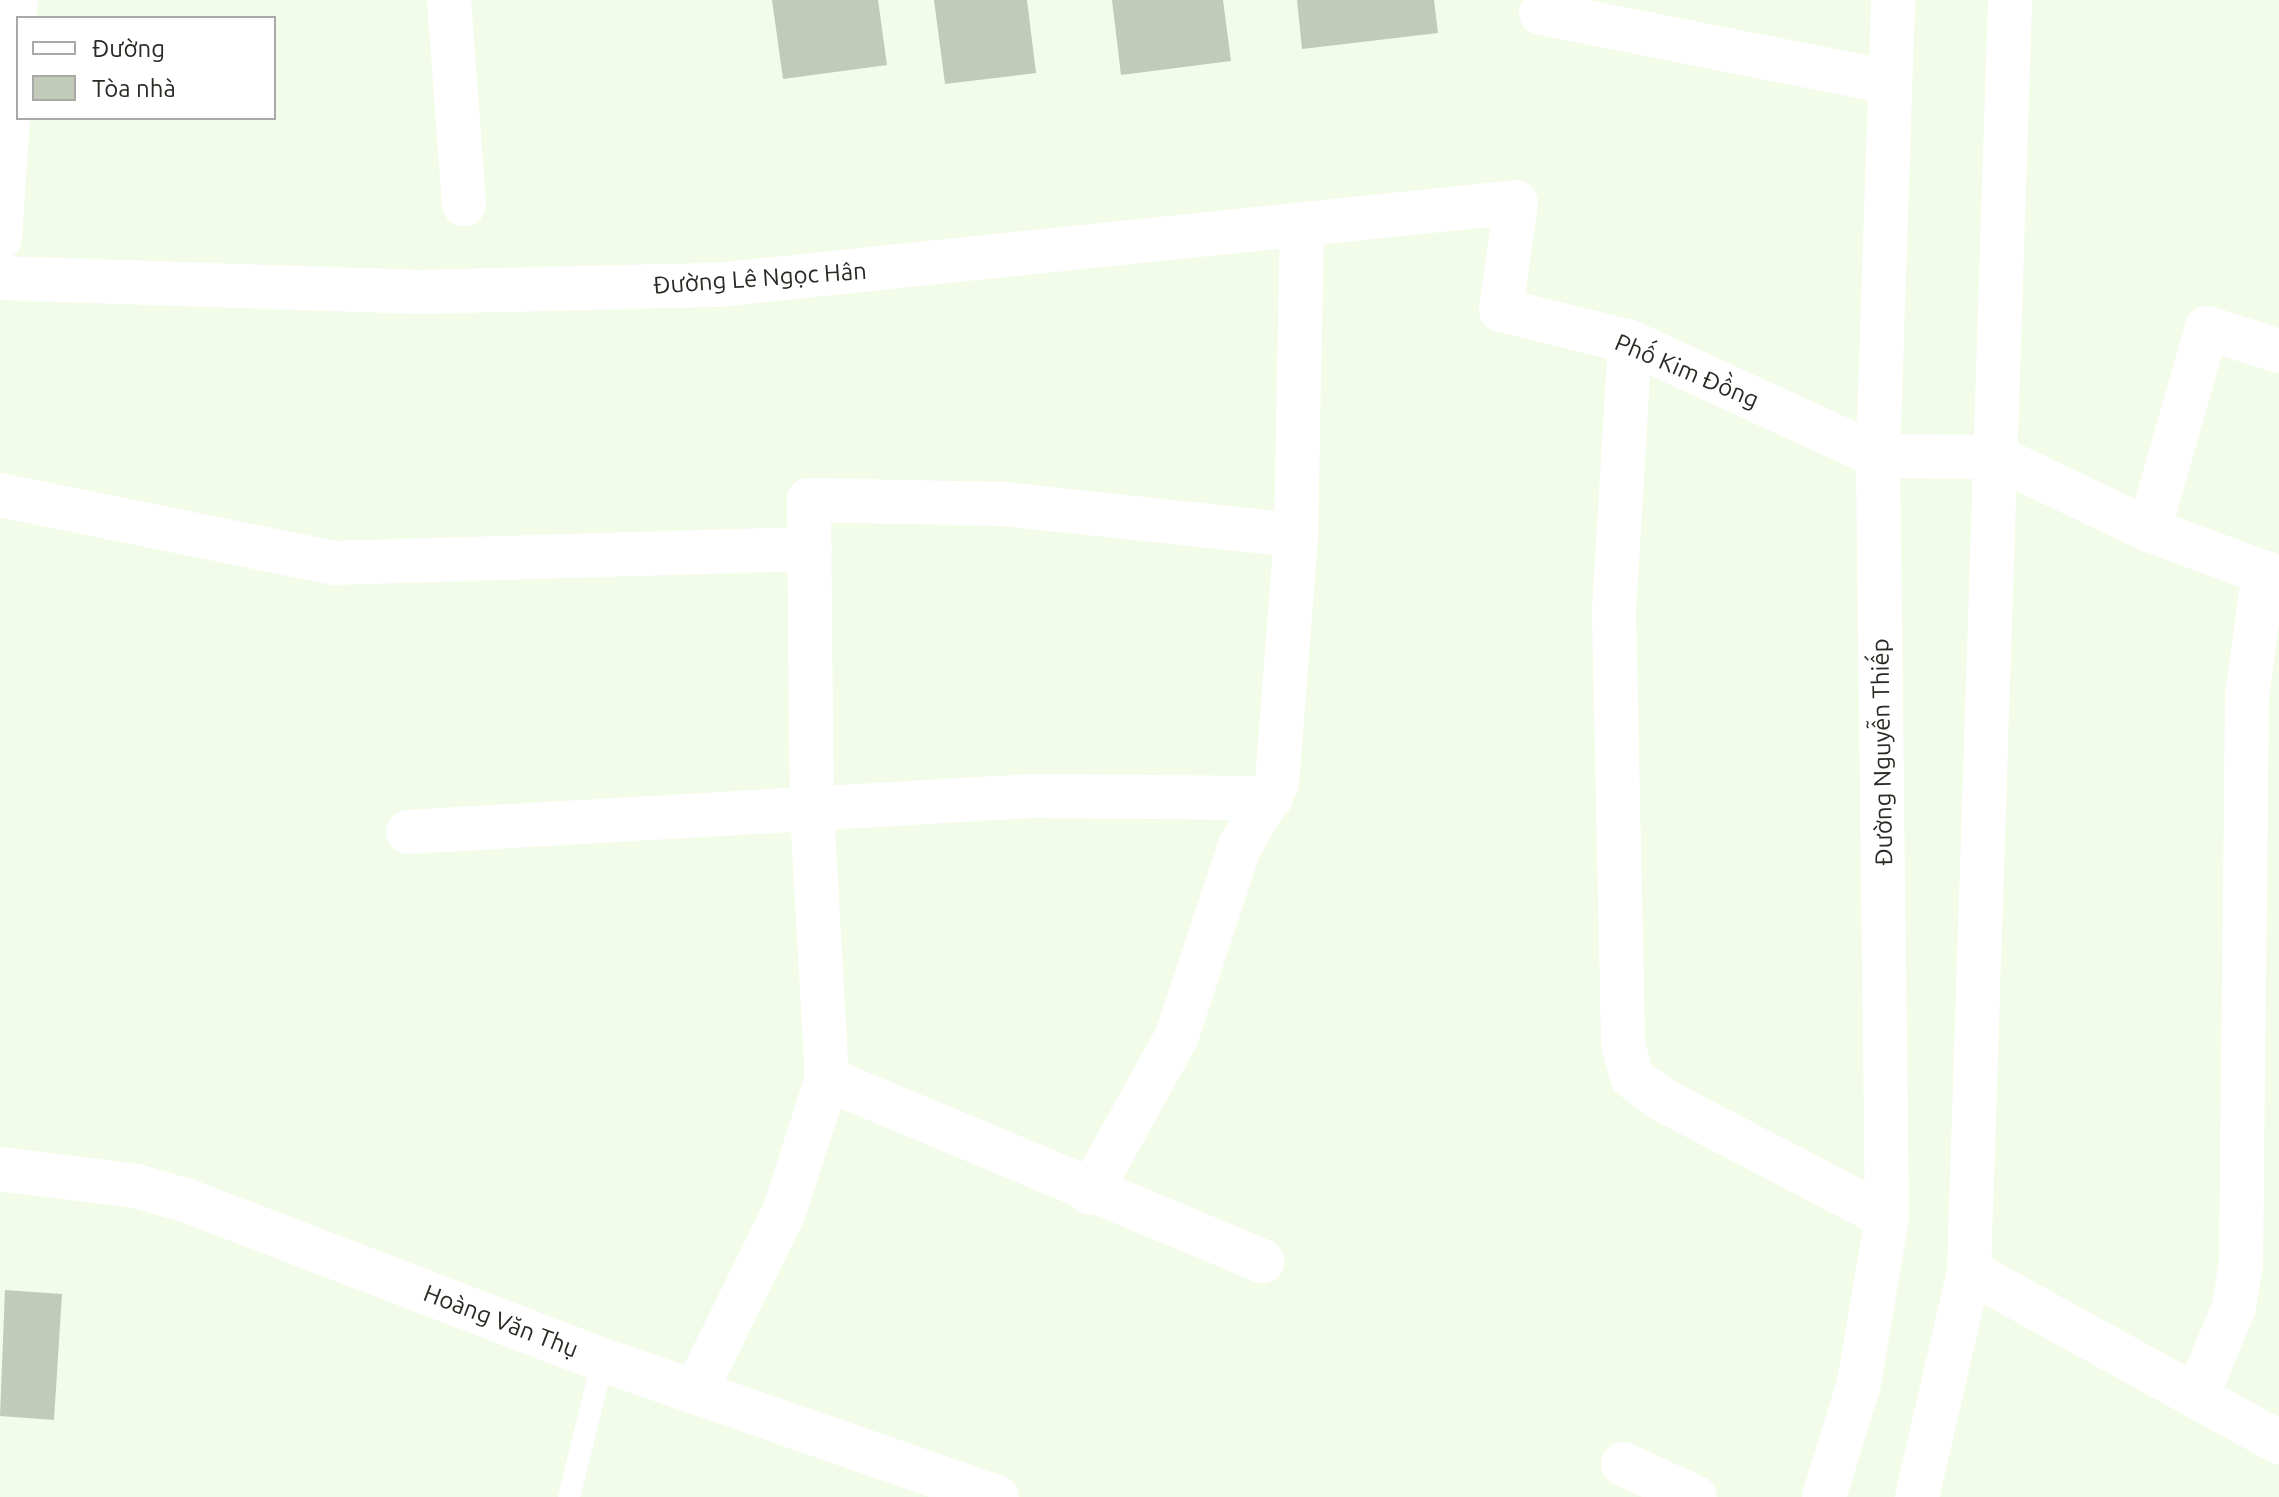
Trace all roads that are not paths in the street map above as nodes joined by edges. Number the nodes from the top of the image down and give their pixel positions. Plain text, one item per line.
1 (16, 0) edge
2 (449, 0) edge
3 (1893, 0) edge
4 (2010, 0) edge
5 (1541, 13) dead end
6 (1890, 82) junction
7 (1516, 202) joint
8 (464, 204) dead end
9 (1302, 227) junction
10 (0, 238) edge
11 (0, 278) edge
12 (1630, 342) junction
13 (2279, 351) edge
14 (1878, 456) junction
15 (1996, 457) junction
16 (0, 495) edge
17 (2149, 530) junction
18 (1296, 535) junction
19 (810, 549) junction
20 (2271, 575) edge
21 (1271, 798) junction
22 (812, 809) junction
23 (408, 832) dead end
24 (2262, 910) edge
25 (827, 1079) junction
26 (2261, 1123) edge
27 (0, 1169) edge
28 (1090, 1193) junction
29 (1887, 1217) junction
30 (1263, 1261) dead end
31 (1969, 1271) junction
32 (603, 1360) junction
33 (695, 1392) junction
34 (2197, 1396) junction
35 (2279, 1442) edge
36 (1623, 1464) dead end
37 (569, 1497) edge
38 (997, 1497) edge
39 (1695, 1497) edge
40 (1824, 1497) edge
41 (1917, 1497) edge

1 - 10 street
2 - 8 street
3 - 6 street, Đường Nguyễn Thiếp
4 - 15 street
5 - 6 street
6 - 14 street, Đường Nguyễn Thiếp
7 - 9 street, Đường Lê Ngọc Hân
7 - 12 street, Phố Kim Đồng
9 - 11 street, Đường Lê Ngọc Hân
9 - 18 street
12 - 14 street, Phố Kim Đồng
12 - 29 street
13 - 17 street
14 - 15 street
14 - 29 street, Đường Nguyễn Thiếp
15 - 17 street
15 - 31 street
16 - 19 street
17 - 20 street
18 - 19 street
18 - 21 street
19 - 22 street
20 - 24 street
21 - 22 street
21 - 28 street
22 - 23 street
22 - 25 street
24 - 26 street
25 - 28 street
25 - 33 street
26 - 34 street
27 - 32 street, Hoàng Văn Thụ
28 - 30 street
29 - 40 street, Đường Nguyễn Thiếp
31 - 34 street
31 - 41 street
32 - 33 street, Hoàng Văn Thụ
32 - 37 lane
33 - 38 street, Hoàng Văn Thụ
34 - 35 street
36 - 39 street

